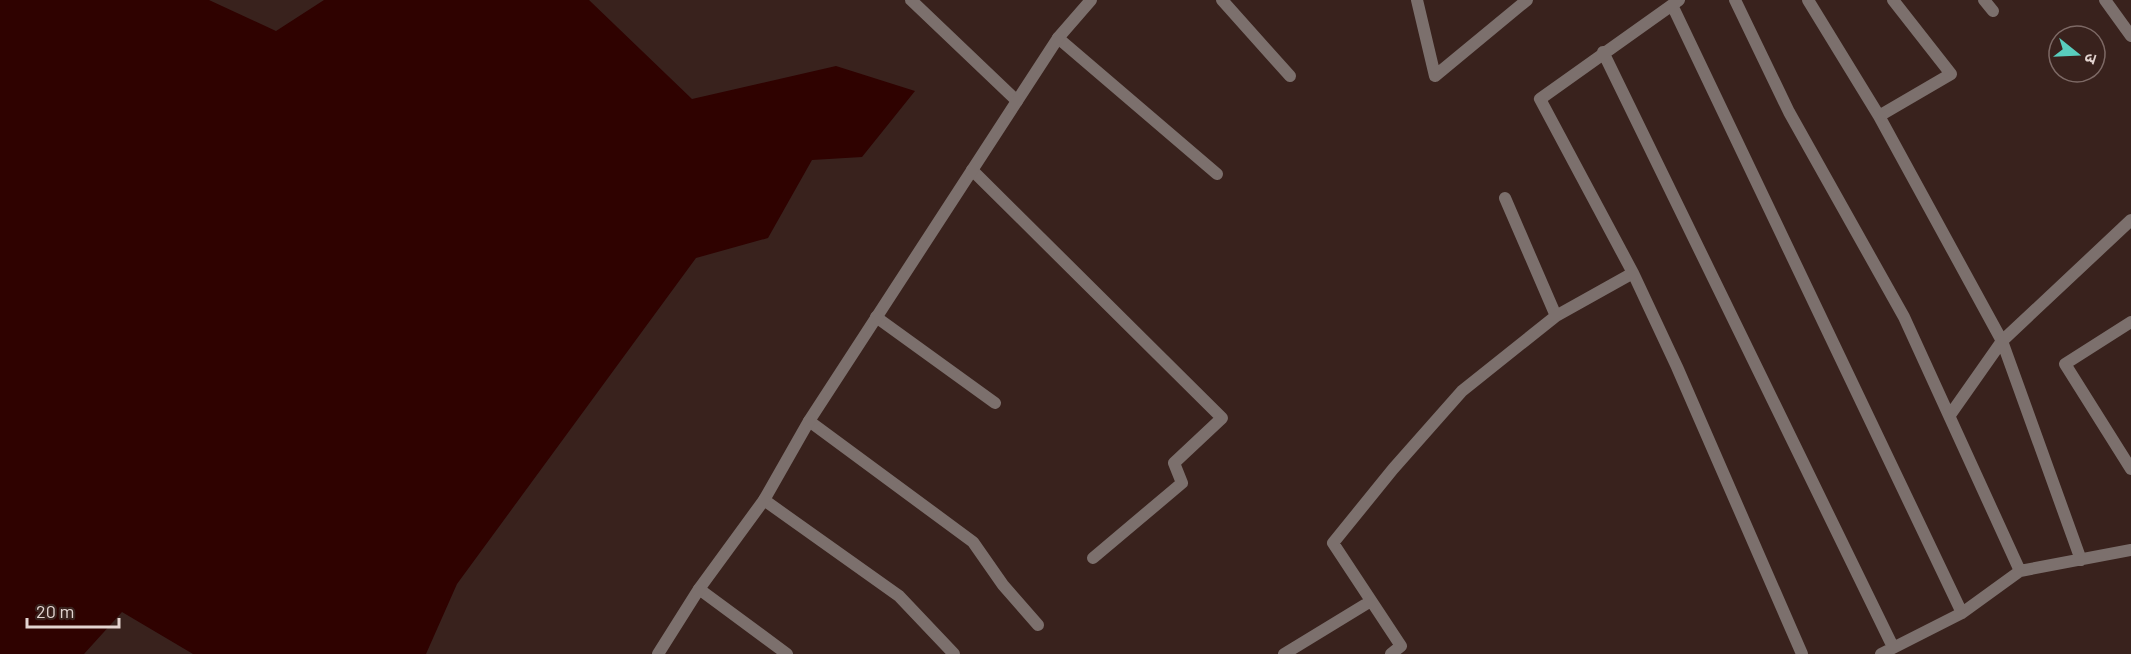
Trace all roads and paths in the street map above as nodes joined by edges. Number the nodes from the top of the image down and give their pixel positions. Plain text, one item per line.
1 (911, 0) edge
2 (1091, 0) edge
3 (1222, 0) edge
4 (1416, 0) edge
5 (1527, 0) edge
6 (1736, 0) edge
7 (1808, 0) edge
8 (1893, 0) edge
9 (1984, 0) edge
10 (2105, 0) edge
11 (1676, 2) edge
12 (1993, 11) dead end
13 (2131, 36) edge
14 (1058, 38) junction
15 (1603, 52) junction
16 (1290, 76) dead end
17 (1017, 101) junction
18 (1879, 116) junction
19 (972, 170) junction
20 (1217, 174) dead end
21 (1505, 198) dead end
22 (2131, 220) edge
23 (1633, 273) junction
24 (1556, 316) junction
25 (876, 317) junction
26 (2131, 322) edge
27 (2002, 341) junction
28 (995, 404) dead end
29 (1950, 415) junction
30 (809, 421) junction
31 (2131, 469) edge
32 (764, 500) junction
33 (2131, 550) edge
34 (1093, 558) dead end
35 (2081, 560) junction
36 (2020, 571) junction
37 (699, 589) junction
38 (1371, 600) junction
39 (1962, 613) junction
40 (1038, 625) dead end
41 (1893, 647) junction
42 (658, 654) edge
43 (787, 654) edge
44 (954, 654) edge
45 (1284, 654) edge
46 (1390, 654) edge
47 (1802, 654) edge
48 (1881, 654) edge

1 - 17 street
2 - 14 street
3 - 16 street
4 - 5 street
6 - 29 street
7 - 18 street
8 - 18 street
9 - 12 street
10 - 13 street
11 - 15 street
11 - 39 street
14 - 17 street
14 - 20 street
15 - 23 street
15 - 41 street
17 - 19 street
18 - 27 street
19 - 25 street
19 - 34 street
21 - 24 street
22 - 27 street
23 - 24 street
23 - 47 street
24 - 38 street
25 - 28 street
25 - 30 street
26 - 31 street
27 - 29 street
27 - 35 street
29 - 36 street
30 - 32 street
30 - 40 street
32 - 37 street
32 - 44 street
33 - 35 street
35 - 36 street
36 - 39 street
37 - 42 street
37 - 43 street
38 - 45 street
38 - 46 street
39 - 41 street
41 - 48 street

